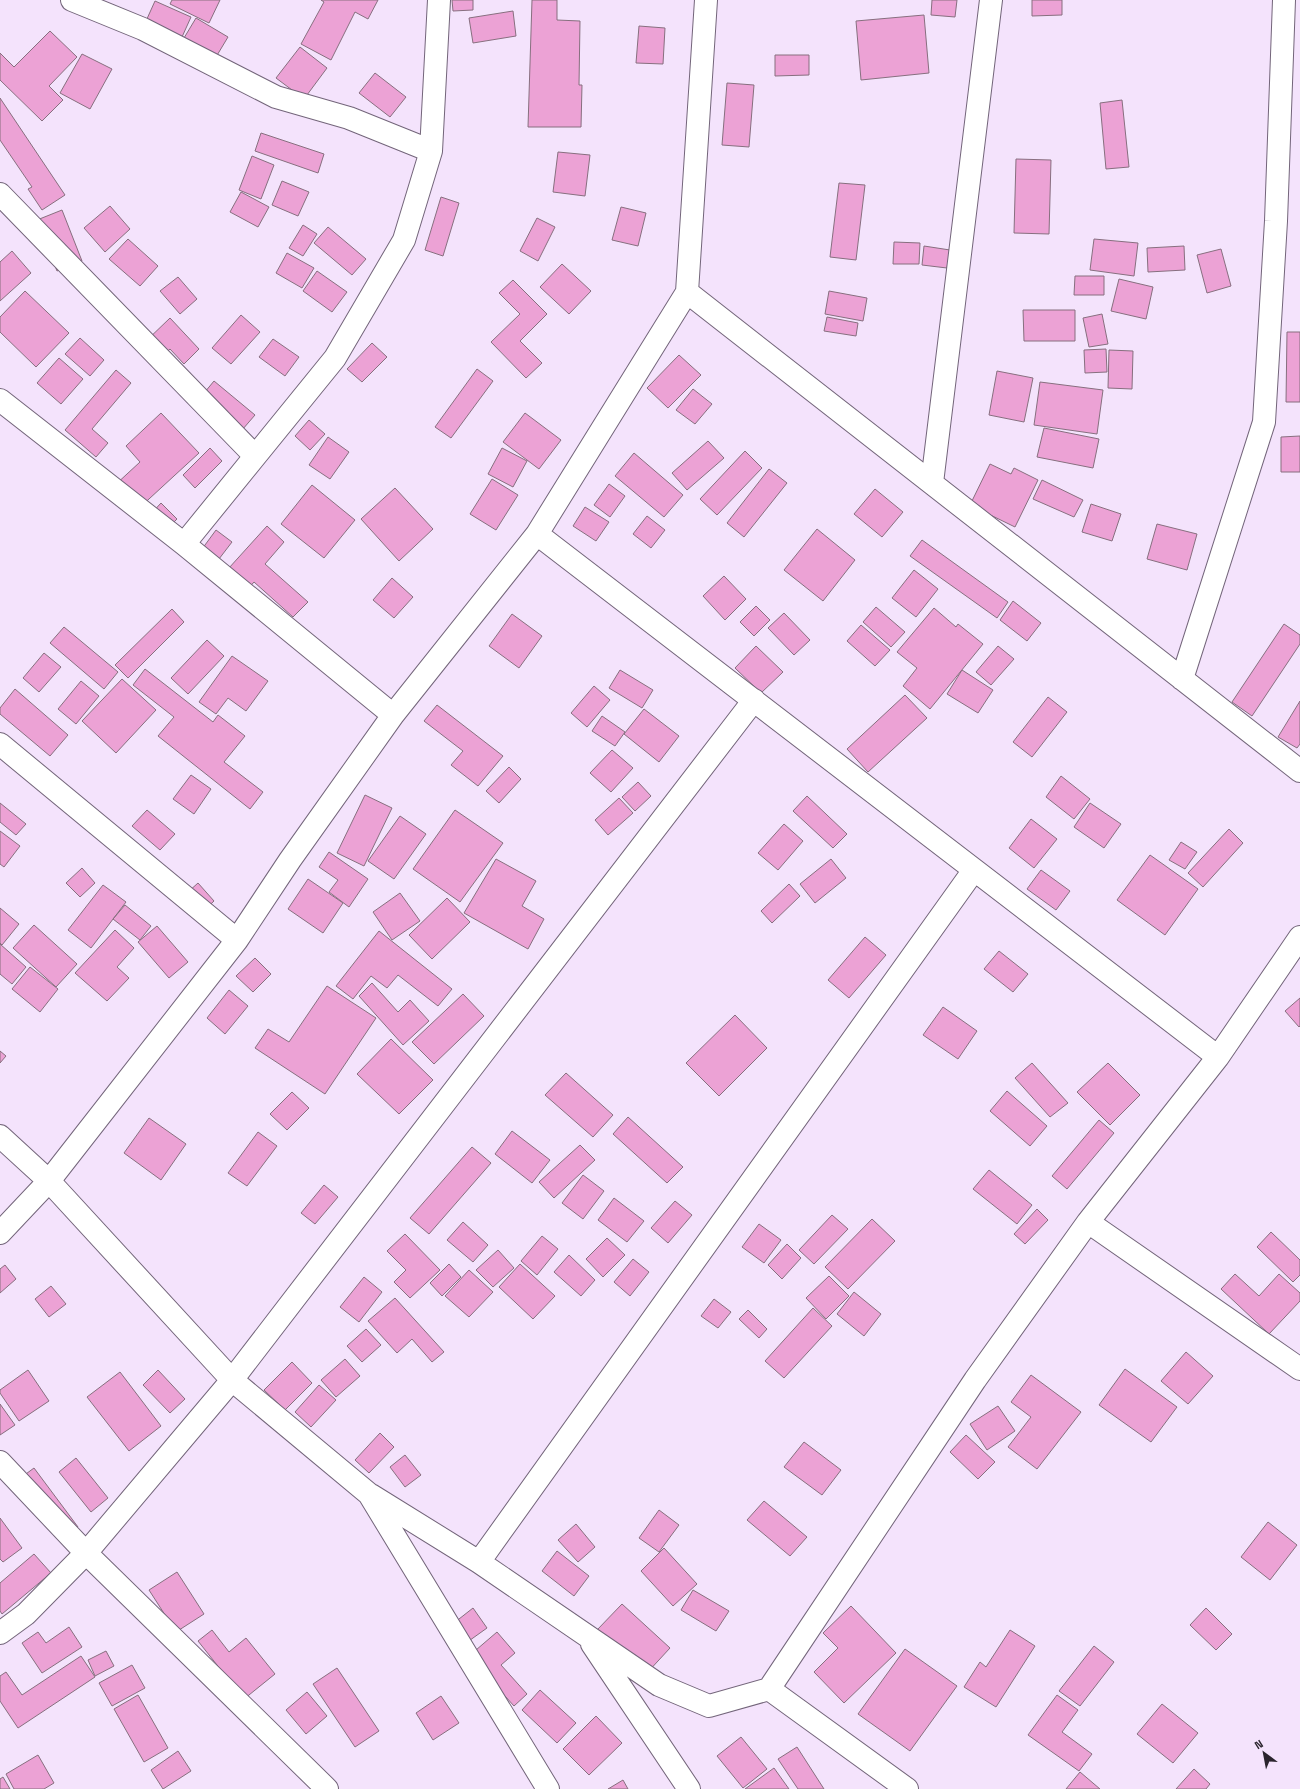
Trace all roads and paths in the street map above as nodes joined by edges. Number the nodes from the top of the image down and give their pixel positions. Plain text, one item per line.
1 (72, 0) edge
2 (439, 0) edge
3 (706, 0) edge
4 (991, 0) edge
5 (1289, 8) edge
6 (431, 151) junction
7 (0, 194) edge
8 (688, 292) junction
9 (0, 400) edge
10 (255, 456) junction
11 (932, 483) junction
12 (537, 534) junction
13 (184, 544) junction
14 (1182, 678) junction
15 (754, 700) junction
16 (393, 716) junction
17 (0, 744) edge
18 (1300, 771) edge
19 (974, 870) junction
20 (1300, 937) edge
21 (237, 940) junction
22 (1218, 1057) junction
23 (0, 1136) edge
24 (49, 1181) junction
25 (1088, 1222) junction
26 (0, 1233) edge
27 (1300, 1369) edge
28 (232, 1380) junction
29 (0, 1462) edge
30 (368, 1494) junction
31 (86, 1554) junction
32 (479, 1562) junction
33 (0, 1633) edge
34 (586, 1635) junction
35 (769, 1688) junction
36 (327, 1789) edge
37 (548, 1789) edge
38 (689, 1789) edge
39 (907, 1789) edge

1 - 6 street
2 - 6 street
3 - 8 street
4 - 11 street
5 - 14 street
6 - 10 street
7 - 10 street
8 - 11 street
8 - 12 street
9 - 13 street
10 - 13 street
11 - 14 street
12 - 15 street
12 - 16 street
13 - 16 street
14 - 18 street
15 - 19 street
15 - 28 street
16 - 21 street
17 - 21 street
19 - 22 street
19 - 32 street
20 - 22 street
21 - 24 street
22 - 25 street
23 - 24 street
24 - 26 street
24 - 28 street
25 - 27 street
25 - 35 street
28 - 30 street
28 - 31 street
29 - 31 street
30 - 32 street
30 - 37 street
31 - 33 street
31 - 36 street
32 - 34 street
34 - 35 street
34 - 38 street
35 - 39 street

